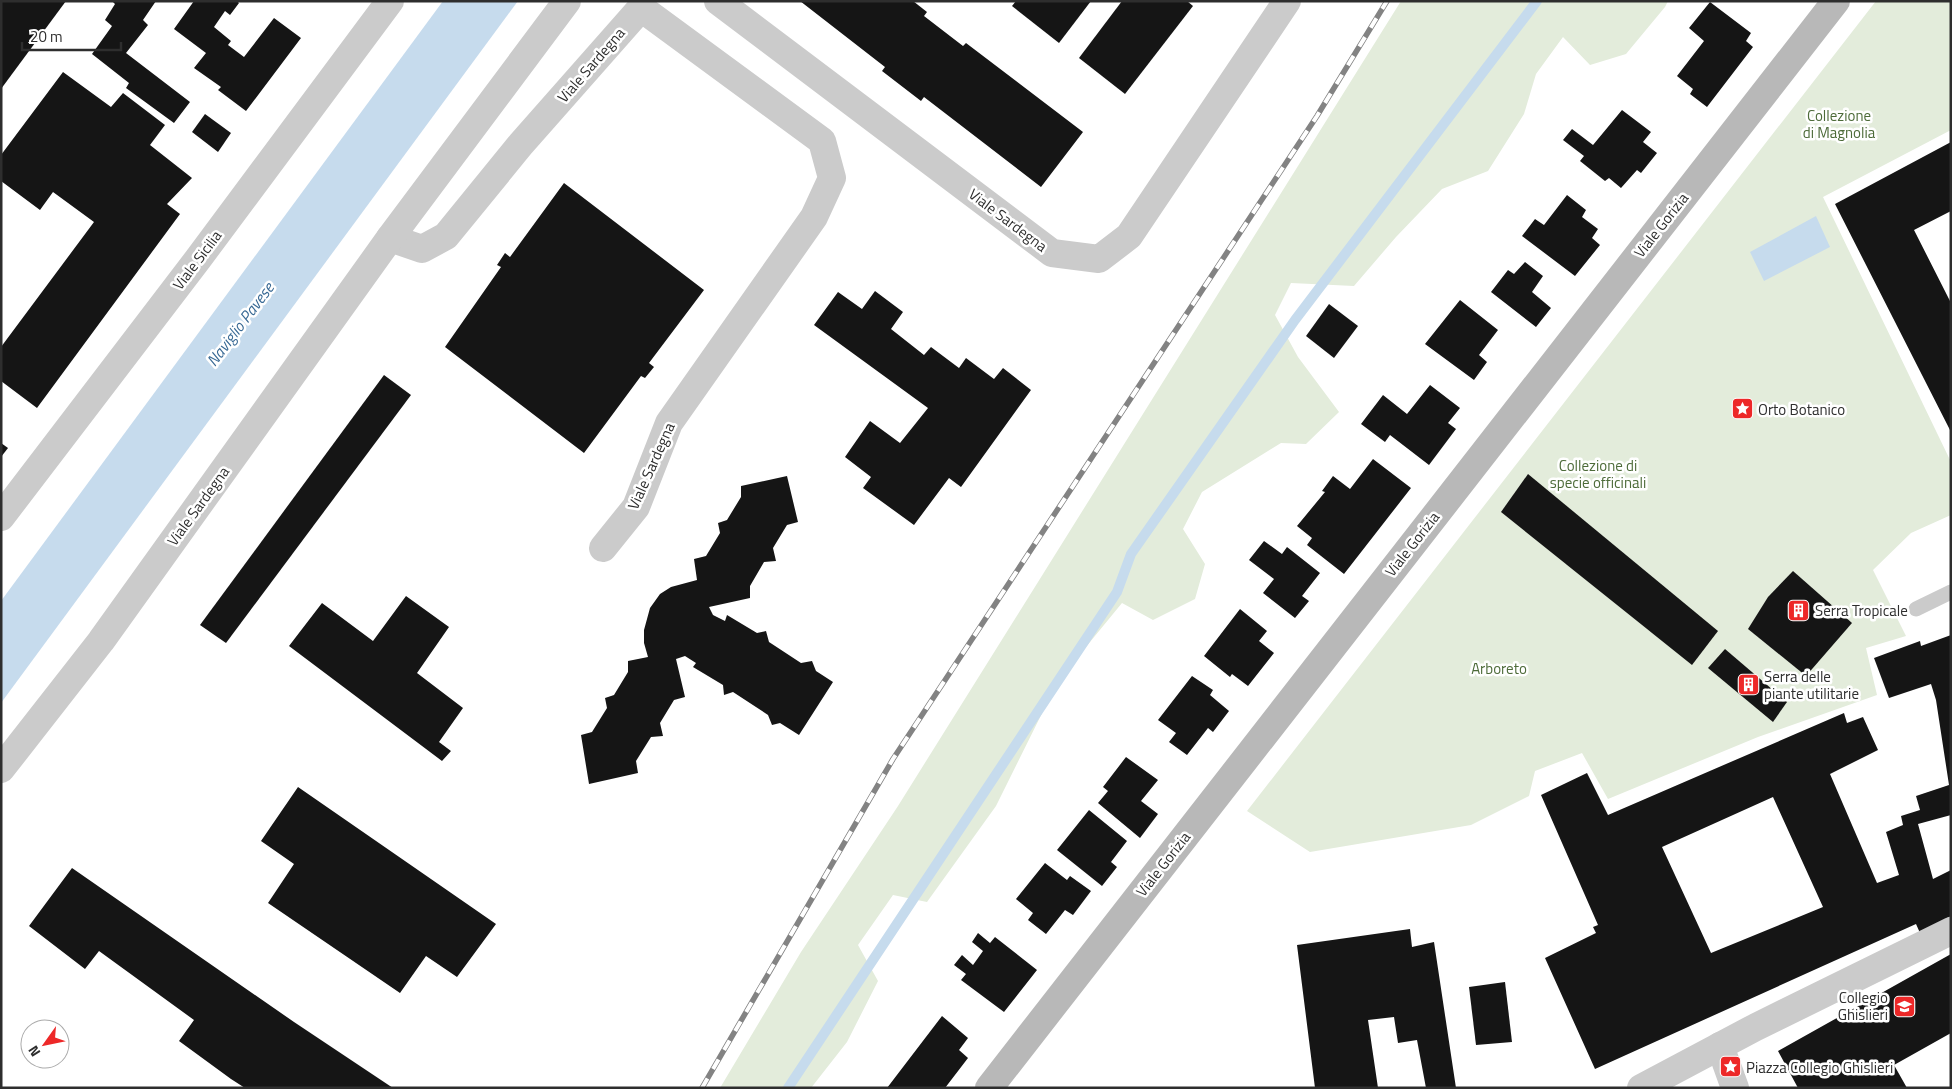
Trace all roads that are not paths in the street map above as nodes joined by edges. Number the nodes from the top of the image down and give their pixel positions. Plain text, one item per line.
1 (390, 1) edge
2 (567, 1) edge
3 (718, 1) edge
4 (1287, 1) edge
5 (1836, 1) edge
6 (644, 5) edge
7 (390, 238) junction
8 (1, 517) edge
9 (603, 548) dead end
10 (1951, 592) edge
11 (1916, 609) dead end
12 (1, 769) edge
13 (1951, 931) edge
14 (1720, 1046) junction
15 (989, 1088) edge
16 (1642, 1088) edge
17 (1735, 1088) edge

1 - 8 street, Viale Sicilia
2 - 7 street, Viale Sardegna
3 - 4 street, Viale Sardegna
5 - 15 street, Viale Gorizia
6 - 7 street, Viale Sardegna
6 - 9 street, Viale Sardegna
7 - 12 street, Viale Sardegna
10 - 11 lane
13 - 14 street
14 - 16 street
14 - 17 street

